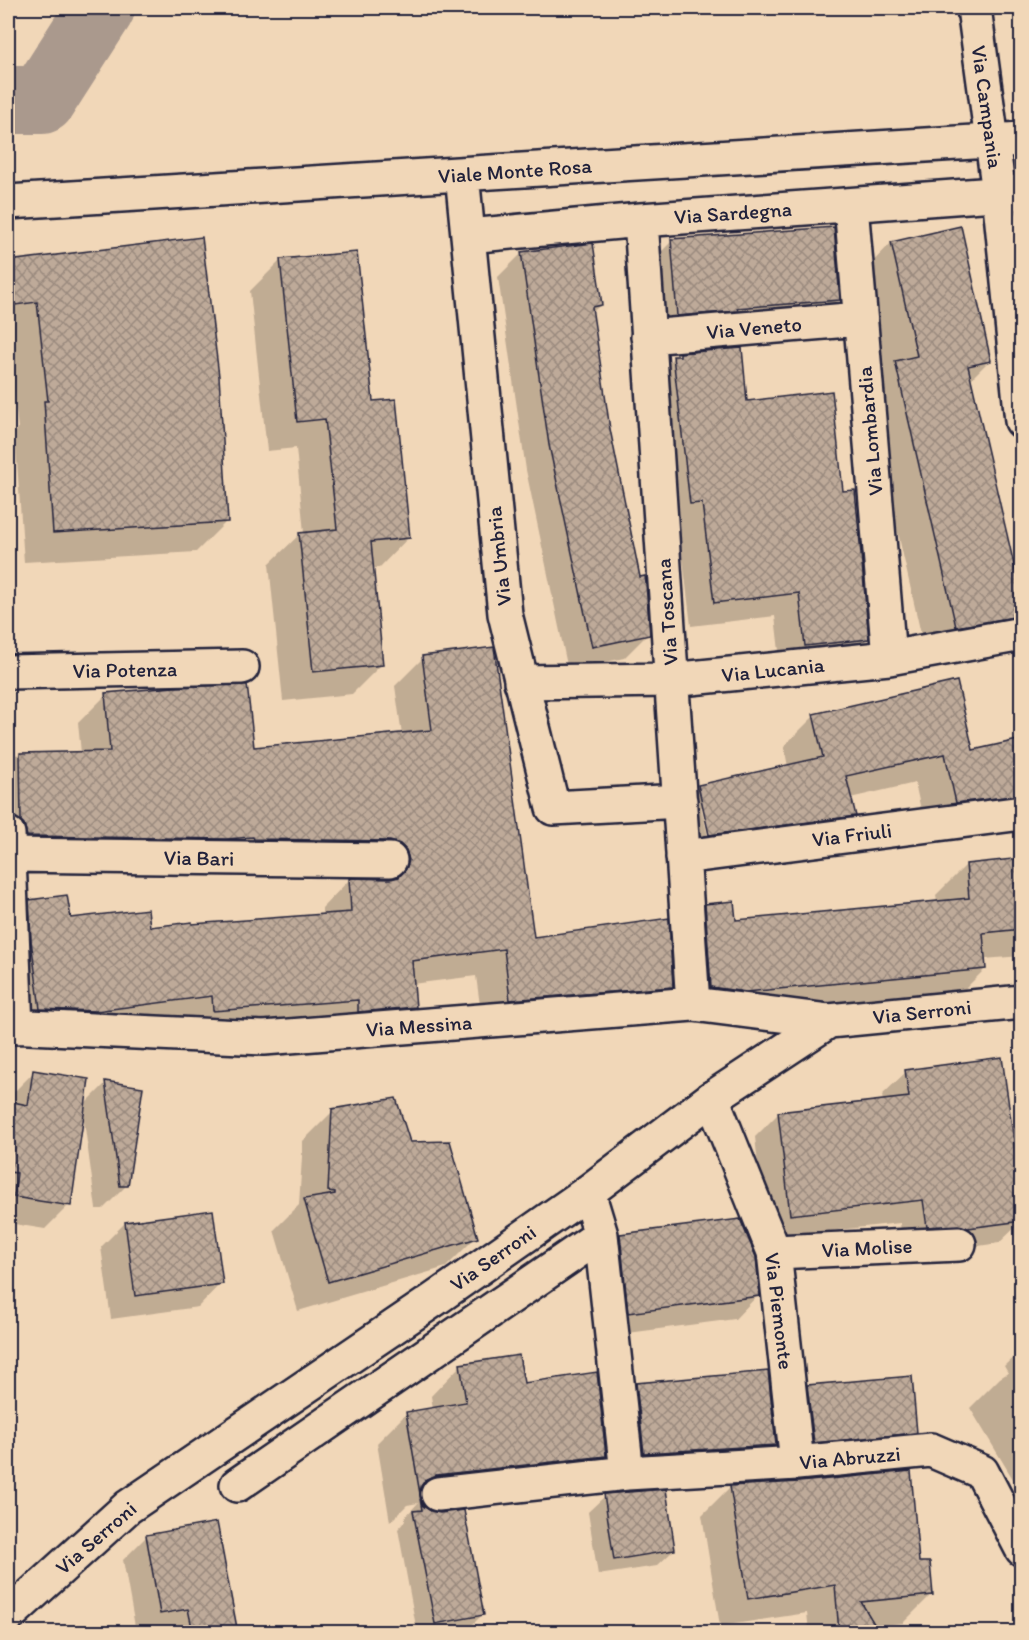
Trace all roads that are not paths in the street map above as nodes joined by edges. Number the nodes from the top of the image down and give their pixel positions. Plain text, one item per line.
1 (974, 8) edge
2 (1006, 140) edge
3 (462, 174) junction
4 (1010, 193) edge
5 (8, 202) edge
6 (851, 205) junction
7 (640, 220) junction
8 (468, 236) junction
9 (860, 319) junction
10 (648, 337) junction
11 (1022, 421) edge
12 (1022, 634) edge
13 (889, 658) junction
14 (242, 667) dead end
15 (8, 672) edge
16 (671, 680) junction
17 (522, 682) junction
18 (680, 801) junction
19 (1022, 813) edge
20 (8, 848) edge
21 (683, 857) junction
22 (390, 860) dead end
23 (1022, 1002) edge
24 (693, 1004) junction
25 (829, 1021) junction
26 (12, 1027) edge
27 (712, 1098) junction
28 (588, 1192) junction
29 (601, 1235) junction
30 (959, 1244) dead end
31 (774, 1252) junction
32 (797, 1463) junction
33 (627, 1473) junction
34 (237, 1485) dead end
35 (438, 1494) dead end
36 (1022, 1549) edge
37 (8, 1616) edge

1 - 2 street, Via Campania
2 - 3 street, Viale Monte Rosa
2 - 4 street, Via Campania
3 - 5 street, Viale Monte Rosa
3 - 8 street, Via Umbria
4 - 6 street, Via Sardegna
4 - 11 street, Via Campania
6 - 7 street, Via Sardegna
6 - 9 street, Via Lombardia
7 - 8 street, Via Sardegna
7 - 10 street, Via Toscana
8 - 17 street, Via Umbria
9 - 10 street, Via Veneto
9 - 13 street, Via Lombardia
10 - 16 street, Via Toscana
12 - 13 street, Via Lucania
13 - 16 street, Via Lucania
14 - 15 street, Via Potenza
16 - 17 street, Via Lucania
16 - 18 street, Via Toscana
17 - 18 street, Via Umbria
18 - 21 street, Via Toscana
19 - 21 street, Via Friuli
20 - 22 street, Via Bari
20 - 26 street
21 - 24 street, Via Toscana
23 - 25 street, Via Serroni
24 - 25 street, Via Messina
24 - 26 street, Via Messina
25 - 27 street, Via Serroni
27 - 28 street, Via Serroni
27 - 31 street, Via Piemonte
28 - 29 street
28 - 37 street, Via Serroni
29 - 33 street
29 - 34 street
30 - 31 street, Via Molise
31 - 32 street, Via Piemonte
32 - 33 street, Via Abruzzi
32 - 36 street, Via Abruzzi
33 - 35 street, Via Abruzzi

